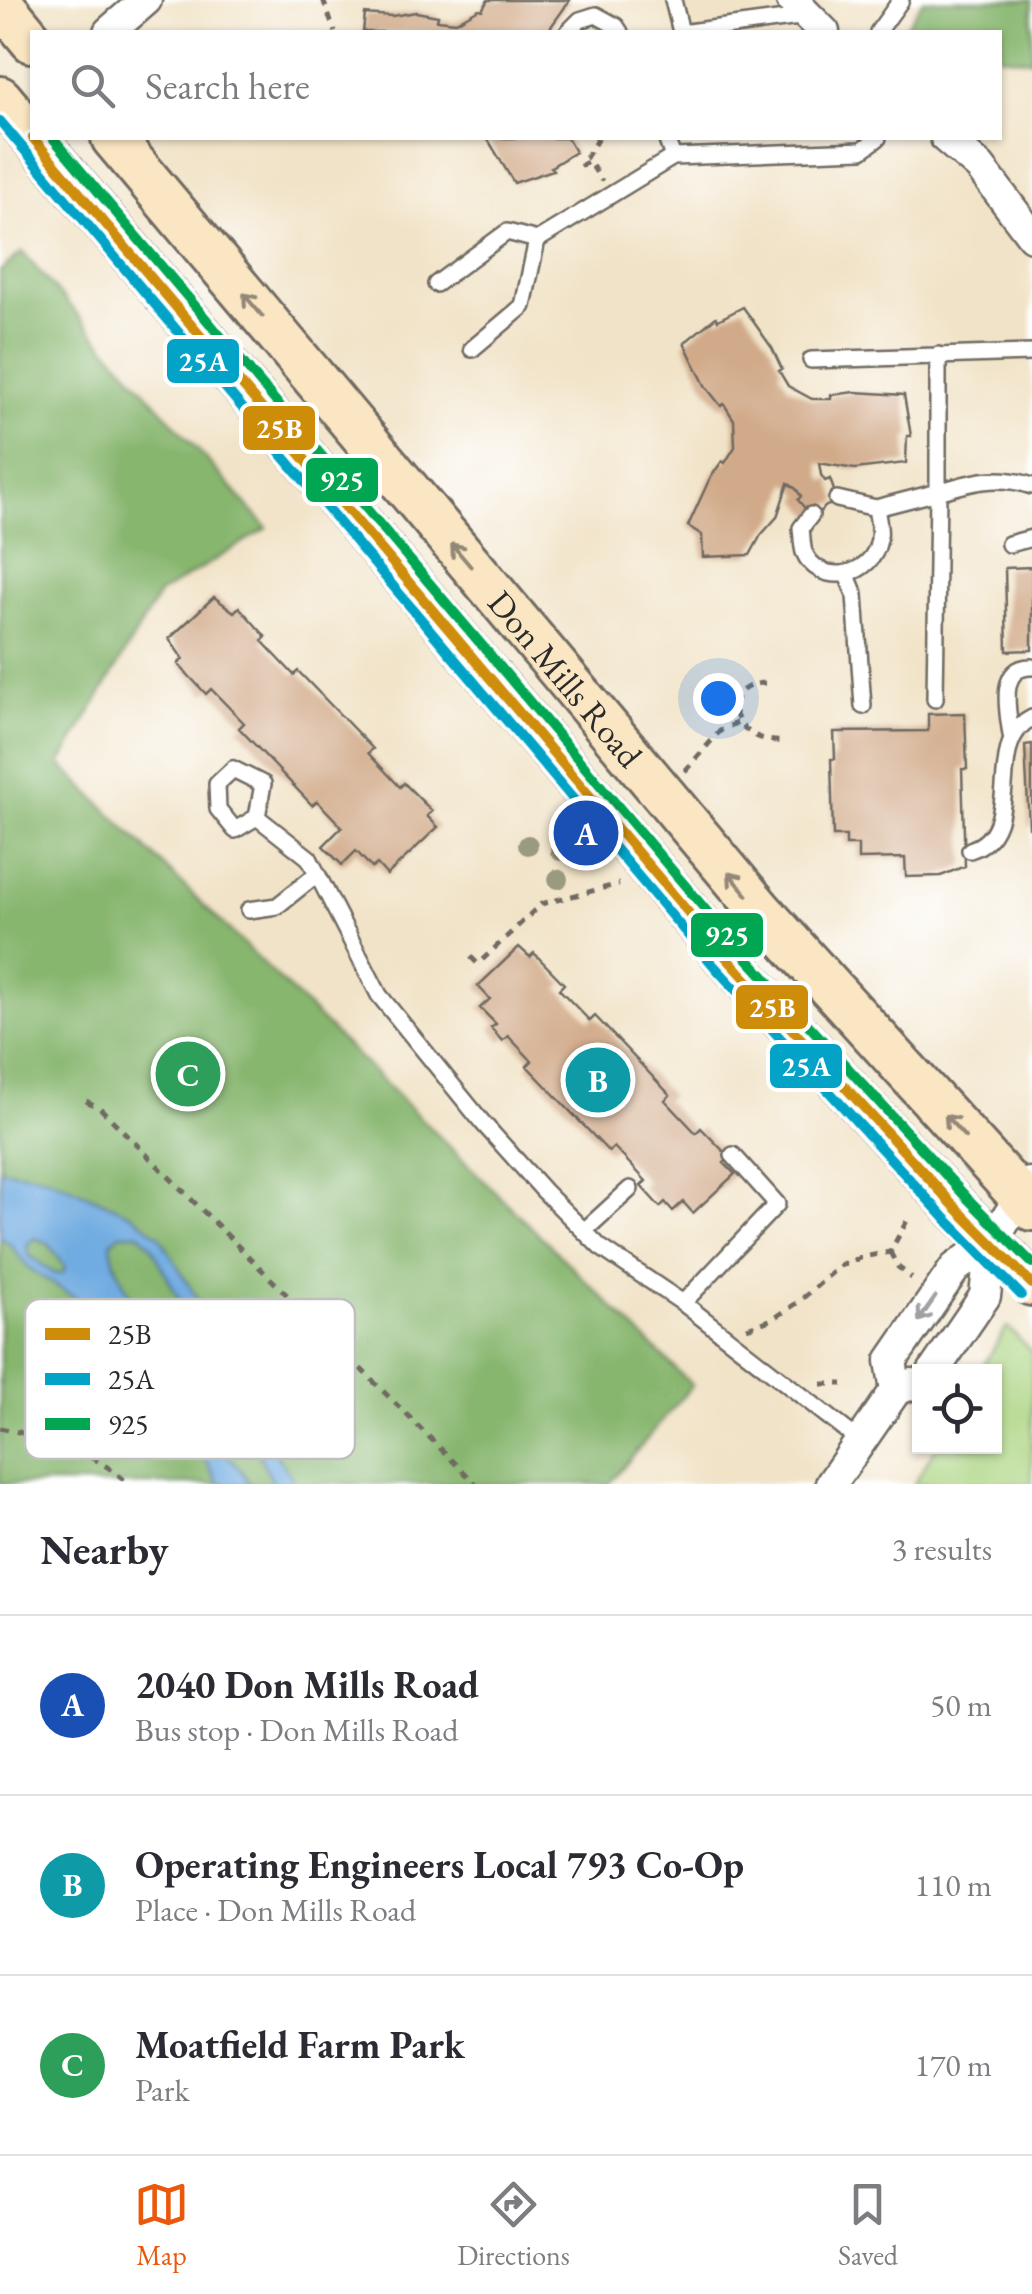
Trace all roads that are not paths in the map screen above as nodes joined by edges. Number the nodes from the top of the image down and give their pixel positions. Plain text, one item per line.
1 (146, 0) edge
2 (672, 0) edge
3 (900, 0) edge
4 (0, 2) edge
5 (808, 16) edge
6 (111, 30) edge
7 (569, 30) edge
8 (619, 30) edge
9 (683, 30) edge
10 (700, 30) edge
11 (879, 30) edge
12 (30, 38) edge
13 (47, 140) edge
14 (115, 140) edge
15 (667, 140) edge
16 (875, 140) edge
17 (948, 140) edge
18 (673, 158) junction
19 (1032, 236) edge
20 (537, 240) junction
21 (436, 284) dead end
22 (472, 348) dead end
23 (1032, 353) edge
24 (938, 355) junction
25 (811, 360) dead end
26 (1032, 486) edge
27 (938, 492) junction
28 (837, 499) dead end
29 (876, 508) junction
30 (811, 516) dead end
31 (1032, 538) edge
32 (1009, 544) dead end
33 (847, 576) junction
34 (1032, 667) edge
35 (936, 699) dead end
36 (863, 706) dead end
37 (1032, 718) edge
38 (1011, 735) junction
39 (257, 817) dead end
40 (970, 850) dead end
41 (317, 874) junction
42 (249, 910) dead end
43 (733, 1155) dead end
44 (630, 1188) dead end
45 (1028, 1196) edge
46 (584, 1231) junction
47 (990, 1242) junction
48 (1032, 1284) edge
49 (683, 1303) junction
50 (938, 1364) edge
51 (908, 1385) edge
52 (860, 1442) junction
53 (831, 1484) edge

1 - 6 street
2 - 9 lane
3 - 11 lane
4 - 12 main road
5 - 10 lane
7 - 8 lane
13 - 47 main road, Don Mills Road
45 -> 14 main road, Don Mills Road
15 - 18 lane
16 - 18 lane
17 - 19 street
18 - 20 lane
20 - 21 lane
20 - 22 lane
23 - 24 lane
24 - 25 lane
24 - 27 lane
26 - 27 lane
27 - 29 lane
27 - 35 lane
28 - 29 lane
29 - 33 lane
30 - 33 lane
31 - 32 lane
33 - 36 lane
34 - 38 lane
37 - 38 lane
38 - 40 lane
39 - 41 lane
41 - 42 lane
41 - 46 lane
43 - 49 lane
44 - 46 lane
45 - 47 street
46 - 49 lane
47 - 48 main road, Don Mills Road
47 - 50 street
47 -> 51 street
49 - 52 lane
51 - 52 street
52 - 53 street

